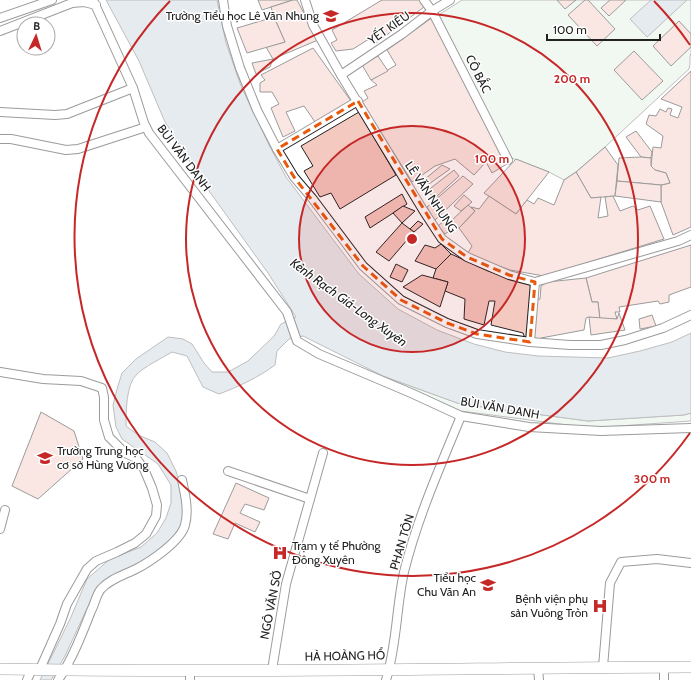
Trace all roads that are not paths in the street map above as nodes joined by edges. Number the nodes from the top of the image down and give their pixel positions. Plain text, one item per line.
1 (52, 0) edge
2 (223, 0) edge
3 (305, 0) edge
4 (424, 0) edge
5 (450, 0) edge
6 (94, 3) edge
7 (432, 12) junction
8 (0, 18) edge
9 (0, 31) edge
10 (342, 75) junction
11 (134, 89) junction
12 (358, 101) junction
13 (0, 112) edge
14 (145, 125) junction
15 (0, 139) edge
16 (277, 149) junction
17 (508, 160) dead end
18 (691, 235) edge
19 (535, 282) junction
20 (691, 315) edge
21 (530, 342) junction
22 (0, 372) edge
23 (461, 416) junction
24 (691, 428) edge
25 (324, 453) dead end
26 (228, 470) dead end
27 (182, 480) dead end
28 (310, 499) junction
29 (5, 510) dead end
30 (0, 529) edge
31 (691, 563) edge
32 (603, 667) junction
33 (664, 667) junction
34 (691, 667) edge
35 (0, 668) edge
36 (390, 668) junction
37 (38, 669) junction
38 (538, 669) junction
39 (272, 670) junction
40 (62, 674) edge
41 (190, 675) edge
42 (27, 680) edge
43 (386, 680) edge
44 (538, 680) edge
45 (664, 680) edge

1 - 8 street
2 - 16 street
3 - 10 street, LÊ VĂN NHUNG
4 - 7 street, CÔ BẮC
5 - 7 street, YẾT KIÊU
6 - 9 street
6 - 11 street, BÙI VĂN DANH
7 - 10 street, YẾT KIÊU
7 - 17 street, CÔ BẮC
10 - 12 street, LÊ VĂN NHUNG
11 - 13 street
11 - 14 street, BÙI VĂN DANH
12 - 16 street
12 - 19 street, LÊ VĂN NHUNG
14 - 15 street
14 - 23 street, BÙI VĂN DANH
16 - 21 street
18 - 19 street, LÊ VĂN NHUNG
19 - 21 street
20 - 21 street
22 - 37 street
23 - 24 street, BÙI VĂN DANH
23 - 36 street, PHAN TÔN
25 - 28 street, NGÔ VĂN SỞ
26 - 28 street
27 - 40 street
28 - 39 street, NGÔ VĂN SỞ
29 - 30 street
31 - 32 street
32 - 33 main road, HÀ HOÀNG HỔ
32 - 38 main road, HÀ HOÀNG HỔ
33 - 34 main road, HÀ HOÀNG HỔ
33 - 45 street
35 - 37 main road, HÀ HOÀNG HỔ
36 - 38 main road, HÀ HOÀNG HỔ
36 - 39 main road, HÀ HOÀNG HỔ
36 - 43 street, PHAN TÔN
37 - 40 main road, HÀ HOÀNG HỔ
37 - 42 street
38 - 44 street
39 - 41 main road, HÀ HOÀNG HỔ
40 - 41 main road, HÀ HOÀNG HỔ

